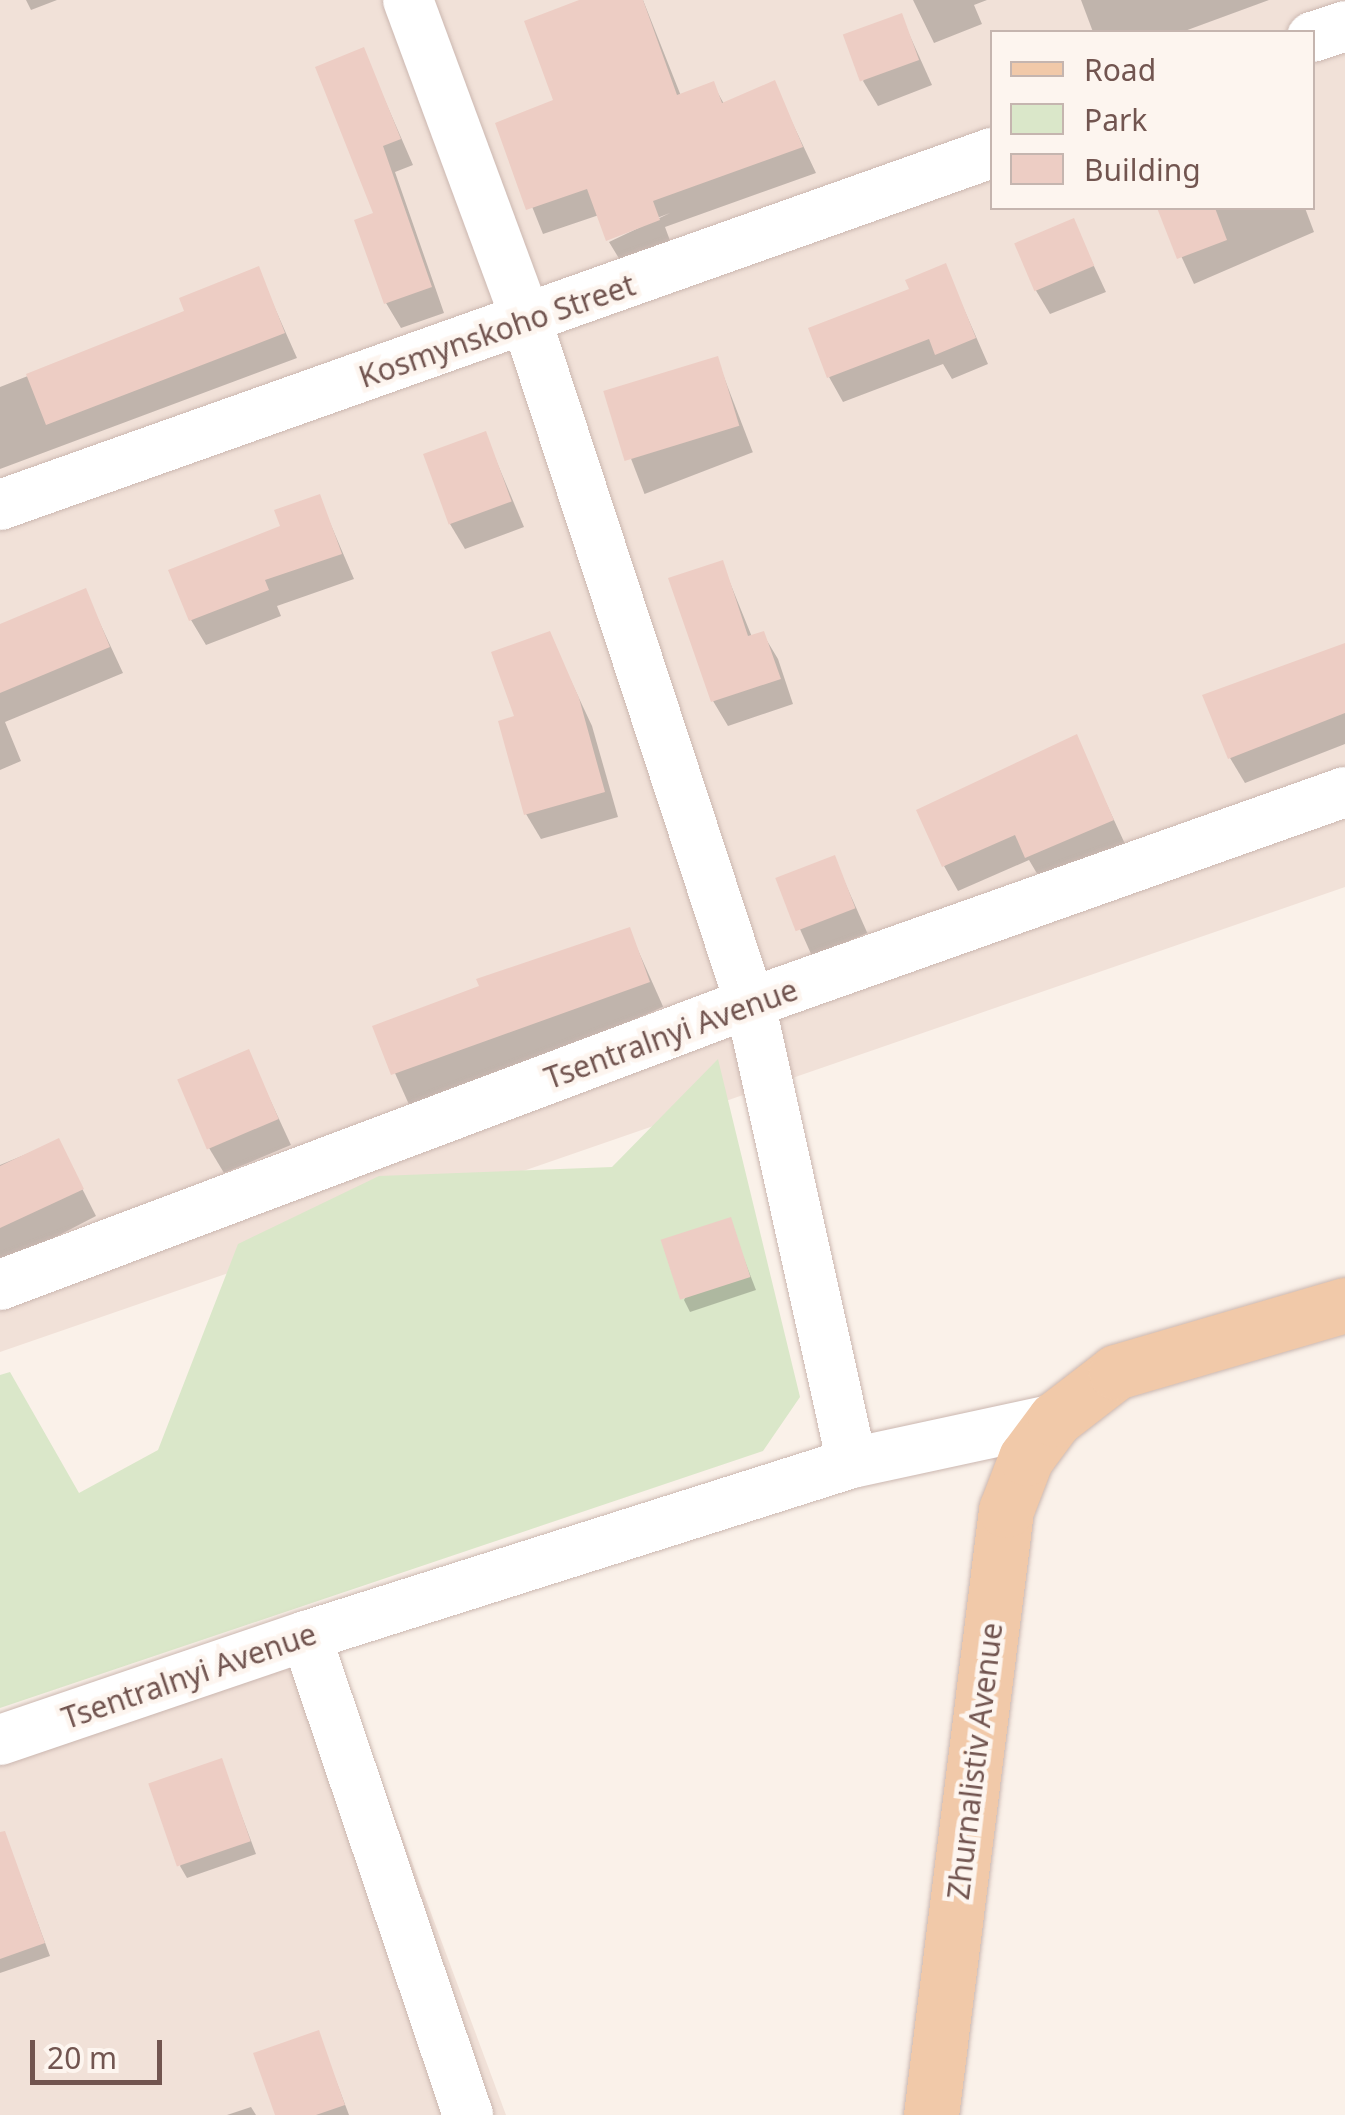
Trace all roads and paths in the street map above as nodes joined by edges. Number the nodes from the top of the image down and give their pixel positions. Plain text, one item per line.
1 (408, 0) edge
2 (1345, 26) edge
3 (1315, 37) edge
4 (990, 154) edge
5 (527, 322) junction
6 (0, 506) edge
7 (1345, 792) edge
8 (750, 1003) junction
9 (0, 1286) edge
10 (1345, 1306) edge
11 (1055, 1419) junction
12 (852, 1464) junction
13 (306, 1636) junction
14 (0, 1740) edge
15 (468, 2115) edge
16 (931, 2115) edge

1 - 5 street
2 - 3 street
4 - 5 street, Kosmynskoho Street
5 - 6 street, Kosmynskoho Street
5 - 8 street
7 - 8 street, Tsentralnyi Avenue
8 - 9 street, Tsentralnyi Avenue
8 - 12 street
10 - 11 main road, Tsentralnyi Avenue
11 - 12 street, Tsentralnyi Avenue
11 - 16 main road, Zhurnalistiv Avenue
12 - 13 street, Tsentralnyi Avenue
13 - 14 street, Tsentralnyi Avenue
13 - 15 street

